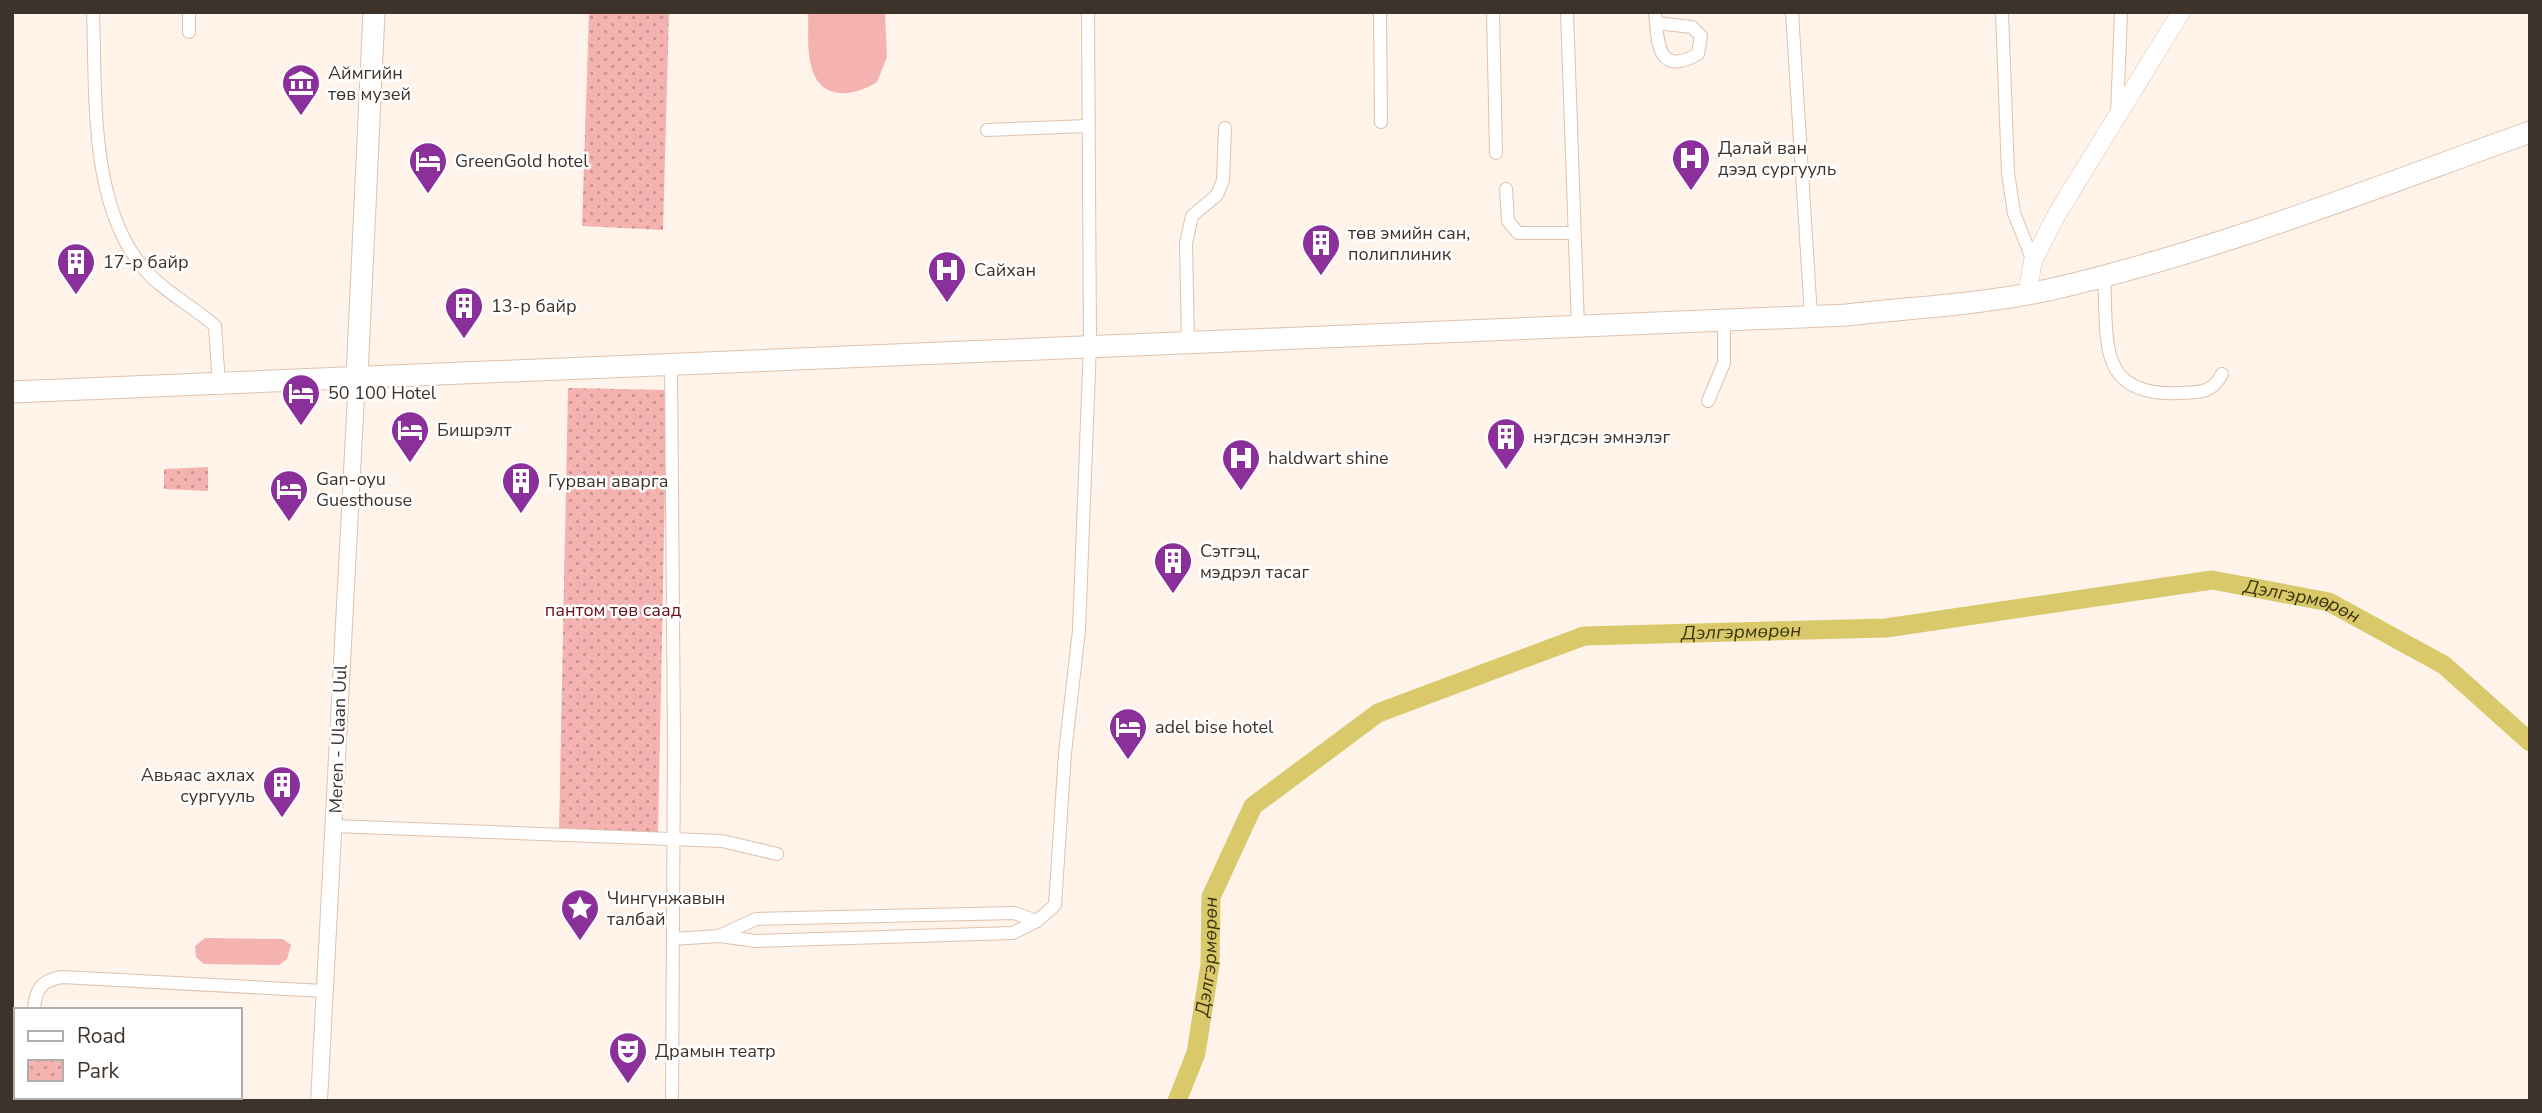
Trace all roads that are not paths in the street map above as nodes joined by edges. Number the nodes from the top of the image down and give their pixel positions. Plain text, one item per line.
1 (93, 12) edge
2 (189, 12) edge
3 (374, 12) edge
4 (1088, 12) edge
5 (1380, 12) edge
6 (1493, 12) edge
7 (1567, 12) edge
8 (1792, 12) edge
9 (2002, 12) edge
10 (2121, 12) edge
11 (2181, 12) edge
12 (189, 32) dead end
13 (2117, 121) junction
14 (1381, 122) dead end
15 (1088, 126) junction
16 (1225, 128) dead end
17 (987, 130) dead end
18 (2530, 132) edge
19 (1496, 153) dead end
20 (1506, 189) dead end
21 (1574, 233) junction
22 (2034, 261) junction
23 (2104, 276) junction
24 (2027, 294) junction
25 (1811, 317) junction
26 (1724, 321) junction
27 (1578, 327) junction
28 (1188, 343) junction
29 (1090, 344) junction
30 (671, 364) junction
31 (2222, 374) dead end
32 (357, 377) junction
33 (219, 385) junction
34 (12, 391) edge
35 (1708, 401) dead end
36 (334, 826) junction
37 (674, 839) junction
38 (777, 854) dead end
39 (1037, 921) junction
40 (719, 936) junction
41 (673, 939) junction
42 (324, 991) junction
43 (34, 1008) edge
44 (319, 1101) edge
45 (672, 1101) edge

1 - 33 street
2 - 12 street
3 - 32 main road
4 - 15 street
5 - 14 street
6 - 19 street
7 - 21 street
8 - 25 street
9 - 22 street
10 - 13 street
11 - 13 main road
13 - 22 main road
15 - 17 street
15 - 29 street
16 - 28 street
18 - 23 main road
20 - 21 street
21 - 27 street
22 - 24 main road
23 - 24 main road
23 - 31 street
24 - 25 main road
25 - 26 main road
26 - 27 main road
26 - 35 street
27 - 28 main road
28 - 29 main road
29 - 30 main road
29 - 39 street
30 - 32 main road
30 - 37 street
32 - 33 main road
32 - 36 street, Meren - Ulaan Uul
33 - 34 main road
36 - 37 street
36 - 42 street, Meren - Ulaan Uul
37 - 38 street
37 - 41 street
39 - 40 street
39 - 40 street
40 - 41 street
41 - 45 street
42 - 43 street
42 - 44 street, Meren - Ulaan Uul

